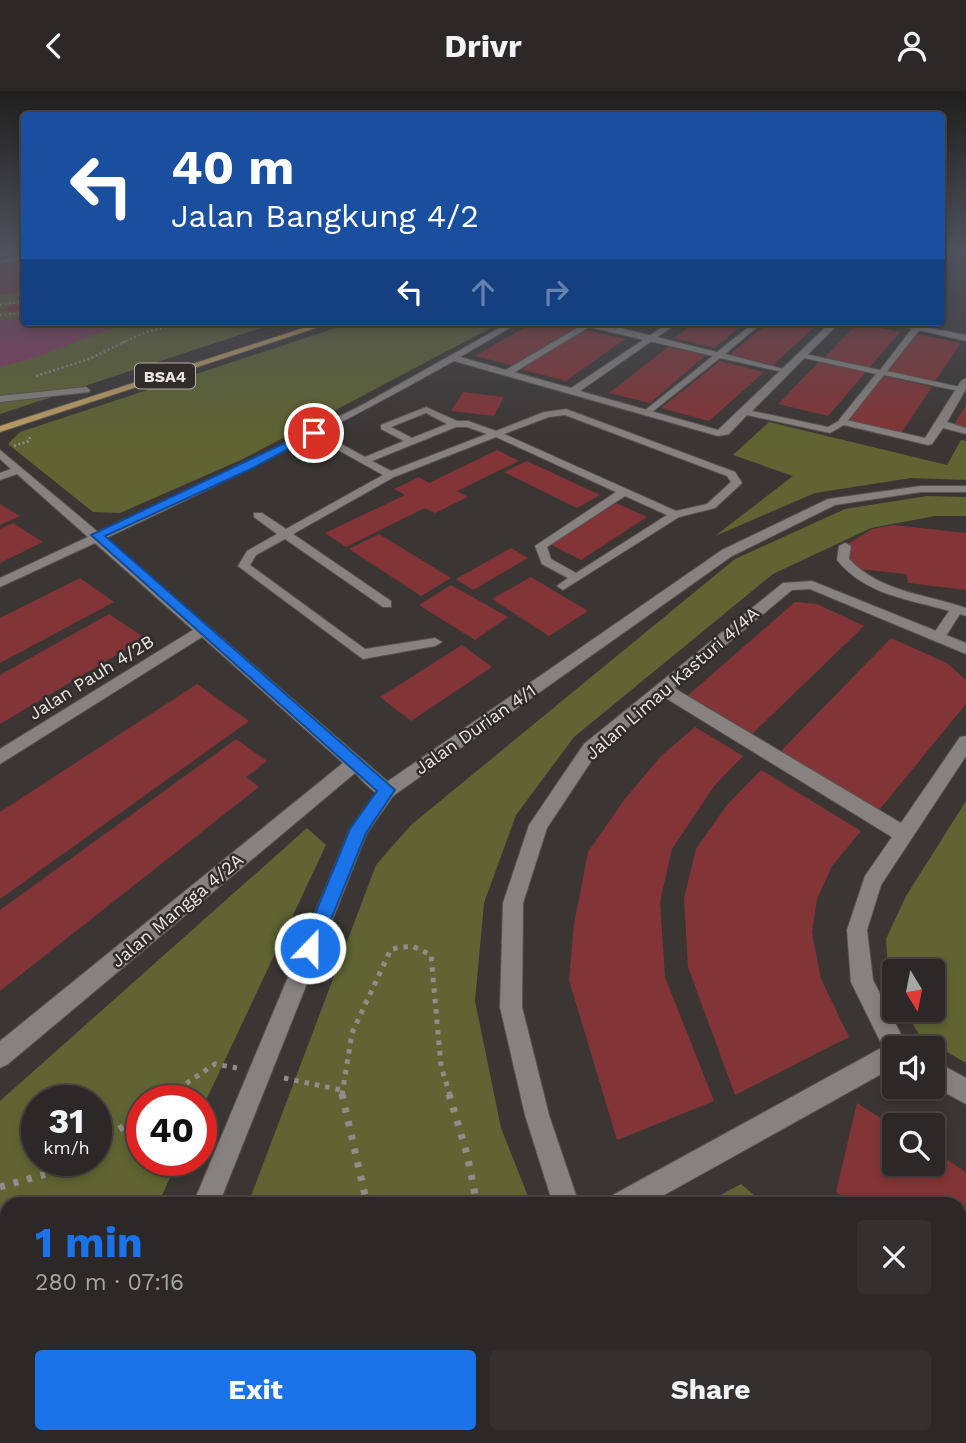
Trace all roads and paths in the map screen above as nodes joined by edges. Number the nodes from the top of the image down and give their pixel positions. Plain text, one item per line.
1 (21, 313) edge
2 (0, 315) edge
3 (168, 326) edge
4 (286, 326) edge
5 (318, 326) edge
6 (508, 326) edge
7 (586, 326) edge
8 (602, 326) edge
9 (669, 326) edge
10 (754, 326) edge
11 (832, 326) edge
12 (907, 326) edge
13 (917, 328) junction
14 (966, 338) edge
15 (650, 339) junction
16 (719, 355) junction
17 (803, 355) junction
18 (450, 357) junction
19 (787, 370) junction
20 (507, 373) junction
21 (881, 373) junction
22 (33, 377) dead end
23 (963, 386) edge
24 (86, 390) junction
25 (572, 392) junction
26 (0, 399) edge
27 (745, 412) junction
28 (647, 413) junction
29 (0, 418) edge
30 (842, 422) junction
31 (455, 424) junction
32 (941, 425) junction
33 (0, 429) edge
34 (966, 431) edge
35 (314, 433) junction
36 (496, 434) junction
37 (412, 442) junction
38 (0, 453) edge
39 (364, 461) junction
40 (18, 470) junction
41 (390, 475) junction
42 (0, 477) edge
43 (966, 489) edge
44 (624, 492) junction
45 (258, 515) dead end
46 (675, 515) junction
47 (286, 533) junction
48 (97, 535) junction
49 (845, 546) dead end
50 (577, 578) junction
51 (0, 583) edge
52 (563, 586) dead end
53 (387, 604) dead end
54 (962, 611) edge
55 (203, 630) junction
56 (939, 636) junction
57 (435, 642) dead end
58 (966, 649) edge
59 (662, 688) junction
60 (966, 742) edge
61 (0, 757) edge
62 (354, 764) junction
63 (387, 790) junction
64 (903, 834) junction
65 (890, 1036) edge
66 (0, 1056) edge
67 (882, 1061) edge
68 (945, 1079) edge
69 (966, 1092) edge
70 (39, 1176) edge
71 (0, 1187) edge
72 (209, 1197) edge
73 (365, 1197) edge
74 (476, 1197) edge
75 (564, 1197) edge
76 (635, 1197) edge

1 - 2 path
3 - 22 path
4 - 24 main road, BSA4
5 - 33 main road, BSA4
6 - 18 street
7 - 20 lane
8 - 15 lane
9 - 15 street
10 - 16 lane
11 - 17 street
12 - 13 street
13 - 14 street
13 - 21 lane
15 - 16 lane
15 - 25 street
16 - 19 lane
16 - 28 lane
17 - 19 street
17 - 21 lane
18 - 20 street
18 - 35 street
19 - 27 street
20 - 25 street
21 - 23 lane
21 - 30 lane
23 - 32 street
24 - 26 lane
24 - 29 main road, BSA4
25 - 28 street
27 - 28 street
27 - 30 street
30 - 32 street
31 - 36 lane
31 - 37 lane
31 - 37 lane
32 - 34 street
35 - 39 lane
35 - 48 street
36 - 41 lane
36 - 44 lane
36 - 46 lane
37 - 39 lane
38 - 40 street
39 - 41 lane
40 - 42 street
40 - 48 street
41 - 47 lane
43 - 63 street, Jalan Durian 4/1
44 - 46 lane
44 - 50 lane
45 - 47 lane
46 - 50 lane
47 - 53 lane
47 - 57 lane
48 - 51 street
48 - 55 street
49 - 54 lane
50 - 52 lane
54 - 56 lane
55 - 61 street, Jalan Pauh 4/2B
55 - 62 street
56 - 58 street
56 - 59 street, Jalan Limau Kasturi 4/4A
59 - 64 street
59 - 75 street, Jalan Limau Kasturi 4/4A
60 - 64 street
62 - 63 street
62 - 66 street, Jalan Mangga 4/2A
63 - 72 street, Jalan Durian 4/1
64 - 65 street
67 - 76 street
68 - 69 street
70 - 71 path
73 - 74 path

